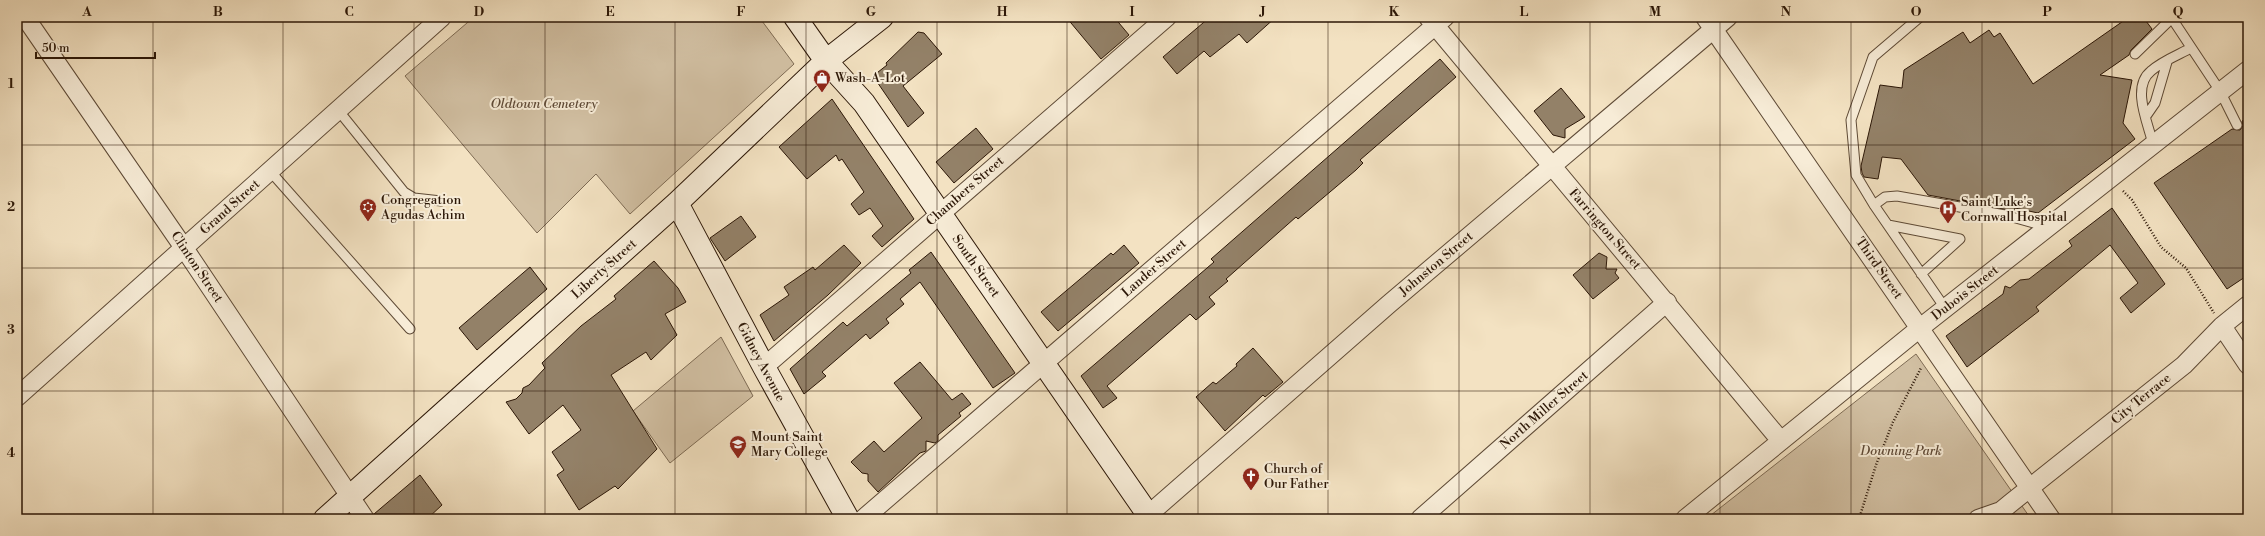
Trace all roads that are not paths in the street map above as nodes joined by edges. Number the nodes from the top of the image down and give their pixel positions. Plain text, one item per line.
1 (25, 17) edge
2 (442, 17) edge
3 (795, 17) edge
4 (882, 17) edge
5 (1167, 17) edge
6 (1728, 17) edge
7 (1920, 17) edge
8 (2171, 18) edge
9 (1436, 20) edge
10 (1709, 23) edge
11 (2191, 48) junction
12 (2135, 54) dead end
13 (826, 61) junction
14 (2167, 62) junction
15 (2248, 70) edge
16 (2220, 91) junction
17 (338, 110) junction
18 (2146, 116) junction
19 (2237, 125) dead end
20 (2152, 144) junction
21 (1551, 166) junction
22 (270, 171) junction
23 (441, 201) dead end
24 (677, 203) junction
25 (1874, 205) junction
26 (939, 214) junction
27 (1888, 225) junction
28 (2048, 227) junction
29 (184, 248) junction
30 (1921, 274) junction
31 (1667, 302) junction
32 (2248, 305) edge
33 (1945, 308) junction
34 (2222, 326) junction
35 (1920, 328) junction
36 (410, 329) dead end
37 (1044, 363) junction
38 (2248, 364) edge
39 (764, 367) junction
40 (17, 396) edge
41 (1782, 441) junction
42 (2030, 488) junction
43 (351, 495) junction
44 (1150, 517) edge
45 (325, 519) edge
46 (366, 519) edge
47 (848, 519) edge
48 (863, 519) edge
49 (1420, 519) edge
50 (1685, 519) edge
51 (1978, 519) edge
52 (2052, 519) edge

1 - 29 street, Clinton Street
2 - 17 street, Grand Street
3 - 13 street, South Street
4 - 13 street, Liberty Street
5 - 26 street, Chambers Street
6 - 10 street, Johnston Street
7 - 25 lane
8 - 11 lane
8 - 12 lane
9 - 21 street, Farrington Street
9 - 37 street, Lander Street
10 - 21 street, Johnston Street
10 - 35 street, Third Street
11 - 14 lane
11 - 16 lane
13 - 24 street, Liberty Street
13 - 26 street, South Street
14 - 18 lane
14 - 18 lane
15 - 16 street, Dubois Street
16 - 19 lane
16 - 20 street, Dubois Street
17 - 22 street, Grand Street
17 - 23 lane
18 - 20 lane
20 - 28 street, Dubois Street
21 - 31 street, Farrington Street
21 - 44 street, Johnston Street
22 - 29 street, Grand Street
22 - 36 lane
24 - 39 street, Gidney Avenue
24 - 43 street, Liberty Street
25 - 27 lane
25 - 28 lane
26 - 37 street, South Street
26 - 39 street, Chambers Street
27 - 30 lane
27 - 30 lane
28 - 33 street, Dubois Street
29 - 40 street, Grand Street
29 - 43 street, Clinton Street
30 - 33 lane
31 - 41 street, Farrington Street
31 - 49 street, North Miller Street
32 - 34 street, City Terrace
33 - 35 street, Dubois Street
34 - 38 street
34 - 42 street, City Terrace
35 - 41 street, Dubois Street
35 - 42 street, Third Street
37 - 44 street, South Street
37 - 48 street, Lander Street
39 - 47 street, Gidney Avenue
41 - 50 street, Dubois Street
42 - 51 street, City Terrace
42 - 52 street, Third Street
43 - 45 street, Liberty Street
43 - 46 street, Clinton Street

